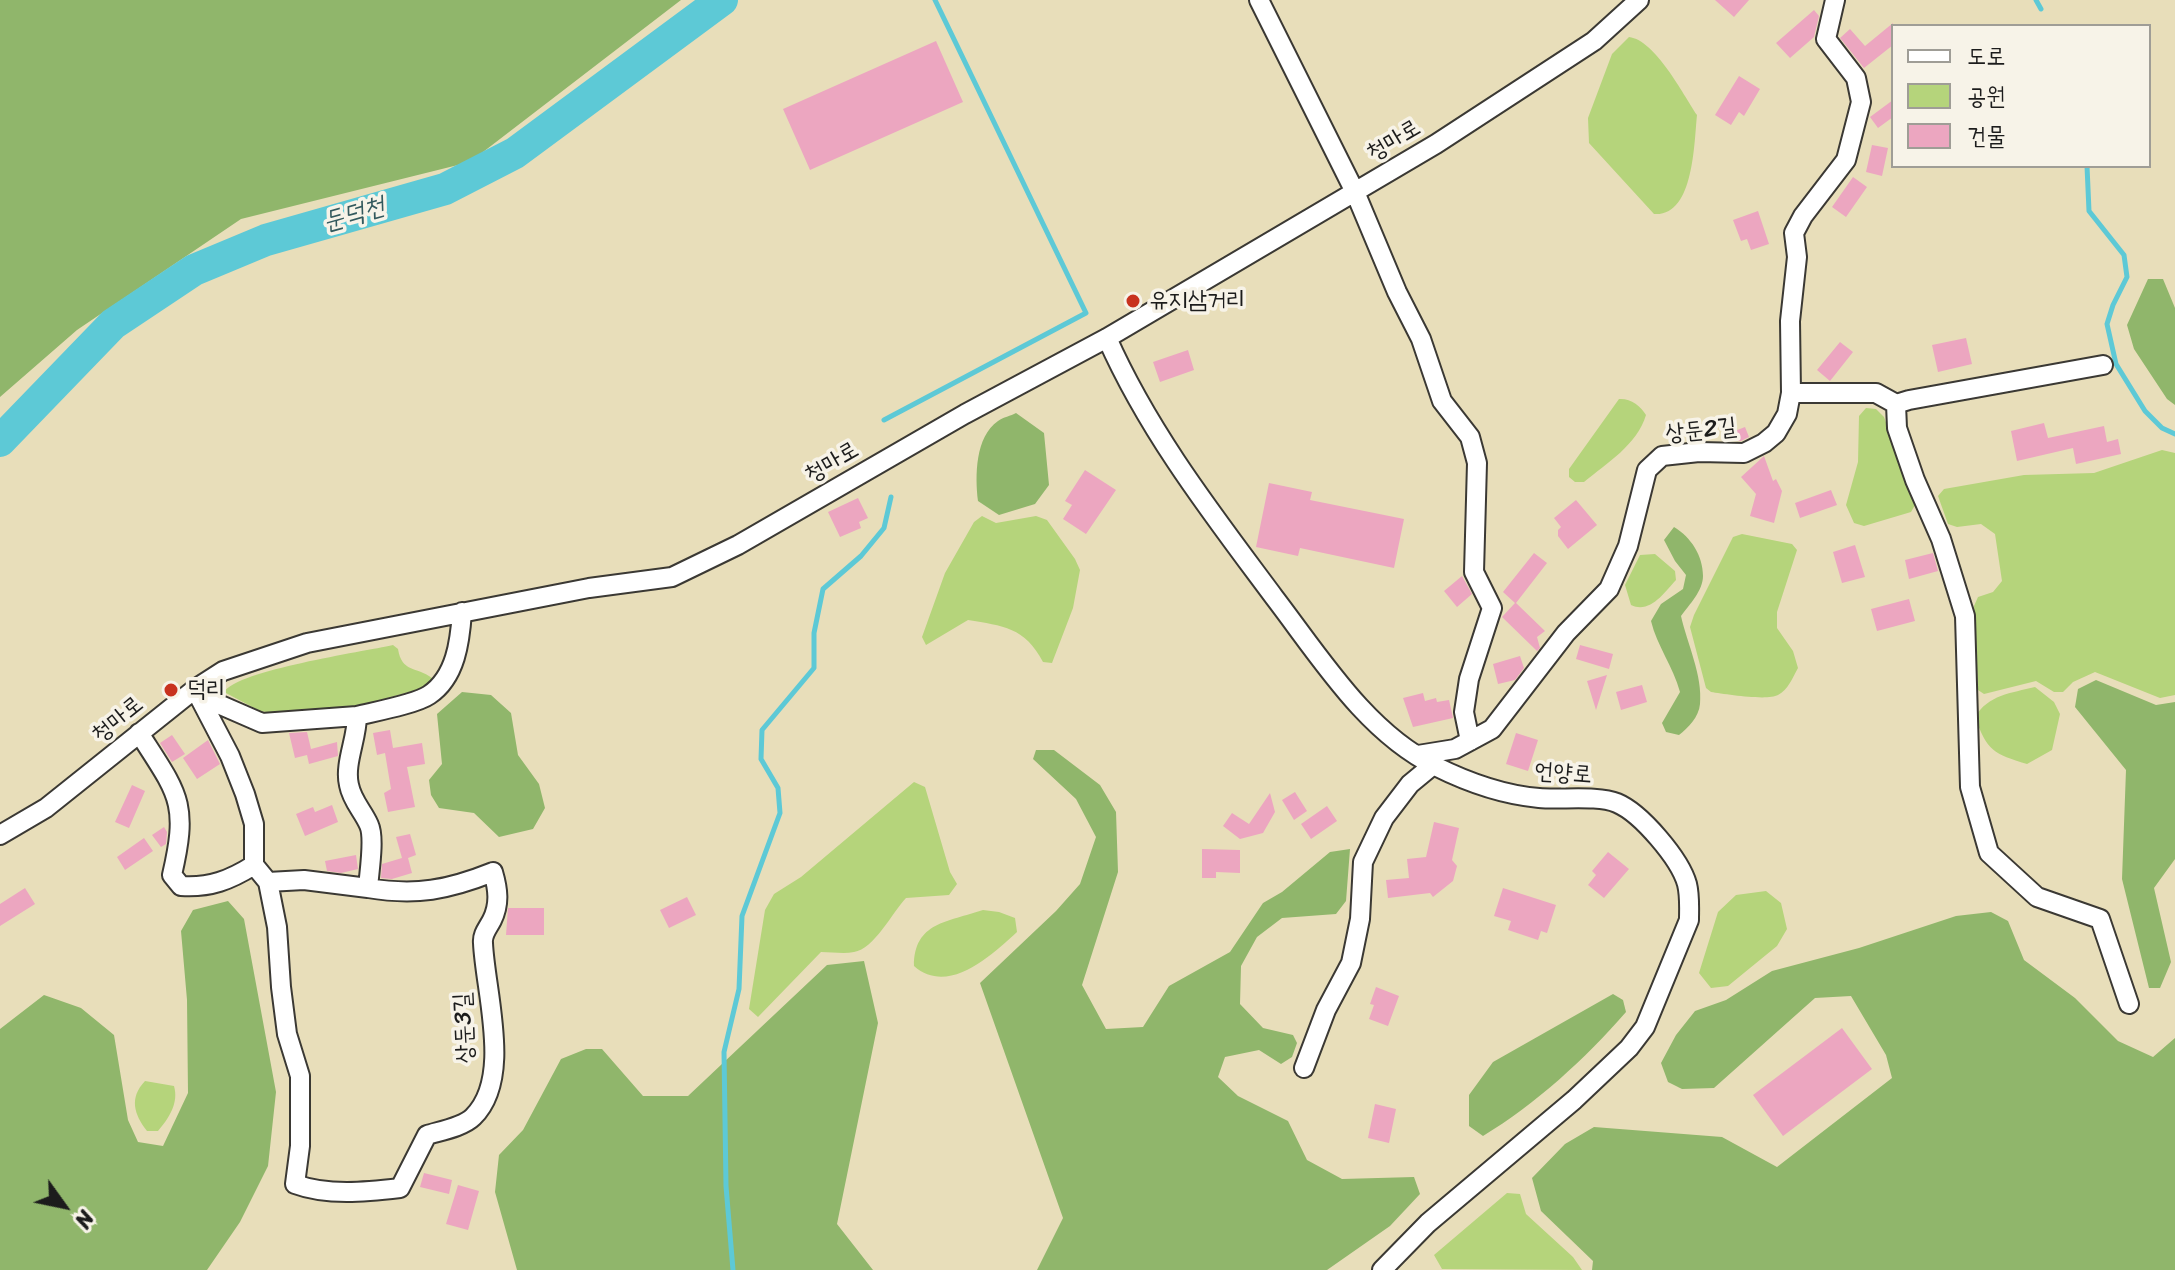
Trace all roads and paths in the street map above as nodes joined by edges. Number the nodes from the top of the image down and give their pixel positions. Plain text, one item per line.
1 (1259, 0) edge
2 (1639, 0) edge
3 (1835, 0) edge
4 (1355, 192) junction
5 (1107, 338) junction
6 (2103, 365) dead end
7 (1791, 393) junction
8 (1896, 404) junction
9 (462, 612) junction
10 (195, 689) junction
11 (357, 716) junction
12 (139, 733) junction
13 (1470, 741) junction
14 (1425, 760) junction
15 (0, 835) edge
16 (254, 865) junction
17 (268, 882) junction
18 (368, 888) junction
19 (2129, 1004) dead end
20 (1304, 1068) dead end
21 (1382, 1270) edge

1 - 4 street
2 - 4 street, 청마로
3 - 7 street, 상둔2길
4 - 5 street, 청마로
4 - 13 street
5 - 9 street, 청마로
5 - 14 street, 언양로
6 - 8 street
7 - 8 street
7 - 13 street, 상둔2길
8 - 19 street
9 - 10 street, 청마로
9 - 11 street
10 - 11 street
10 - 12 street, 청마로
10 - 16 street
11 - 18 street
12 - 15 street, 청마로
12 - 16 street
13 - 14 street, 상둔2길
14 - 20 street
14 - 21 street, 언양로
16 - 17 street, 상둔3길
17 - 18 street
17 - 18 street, 상둔3길

